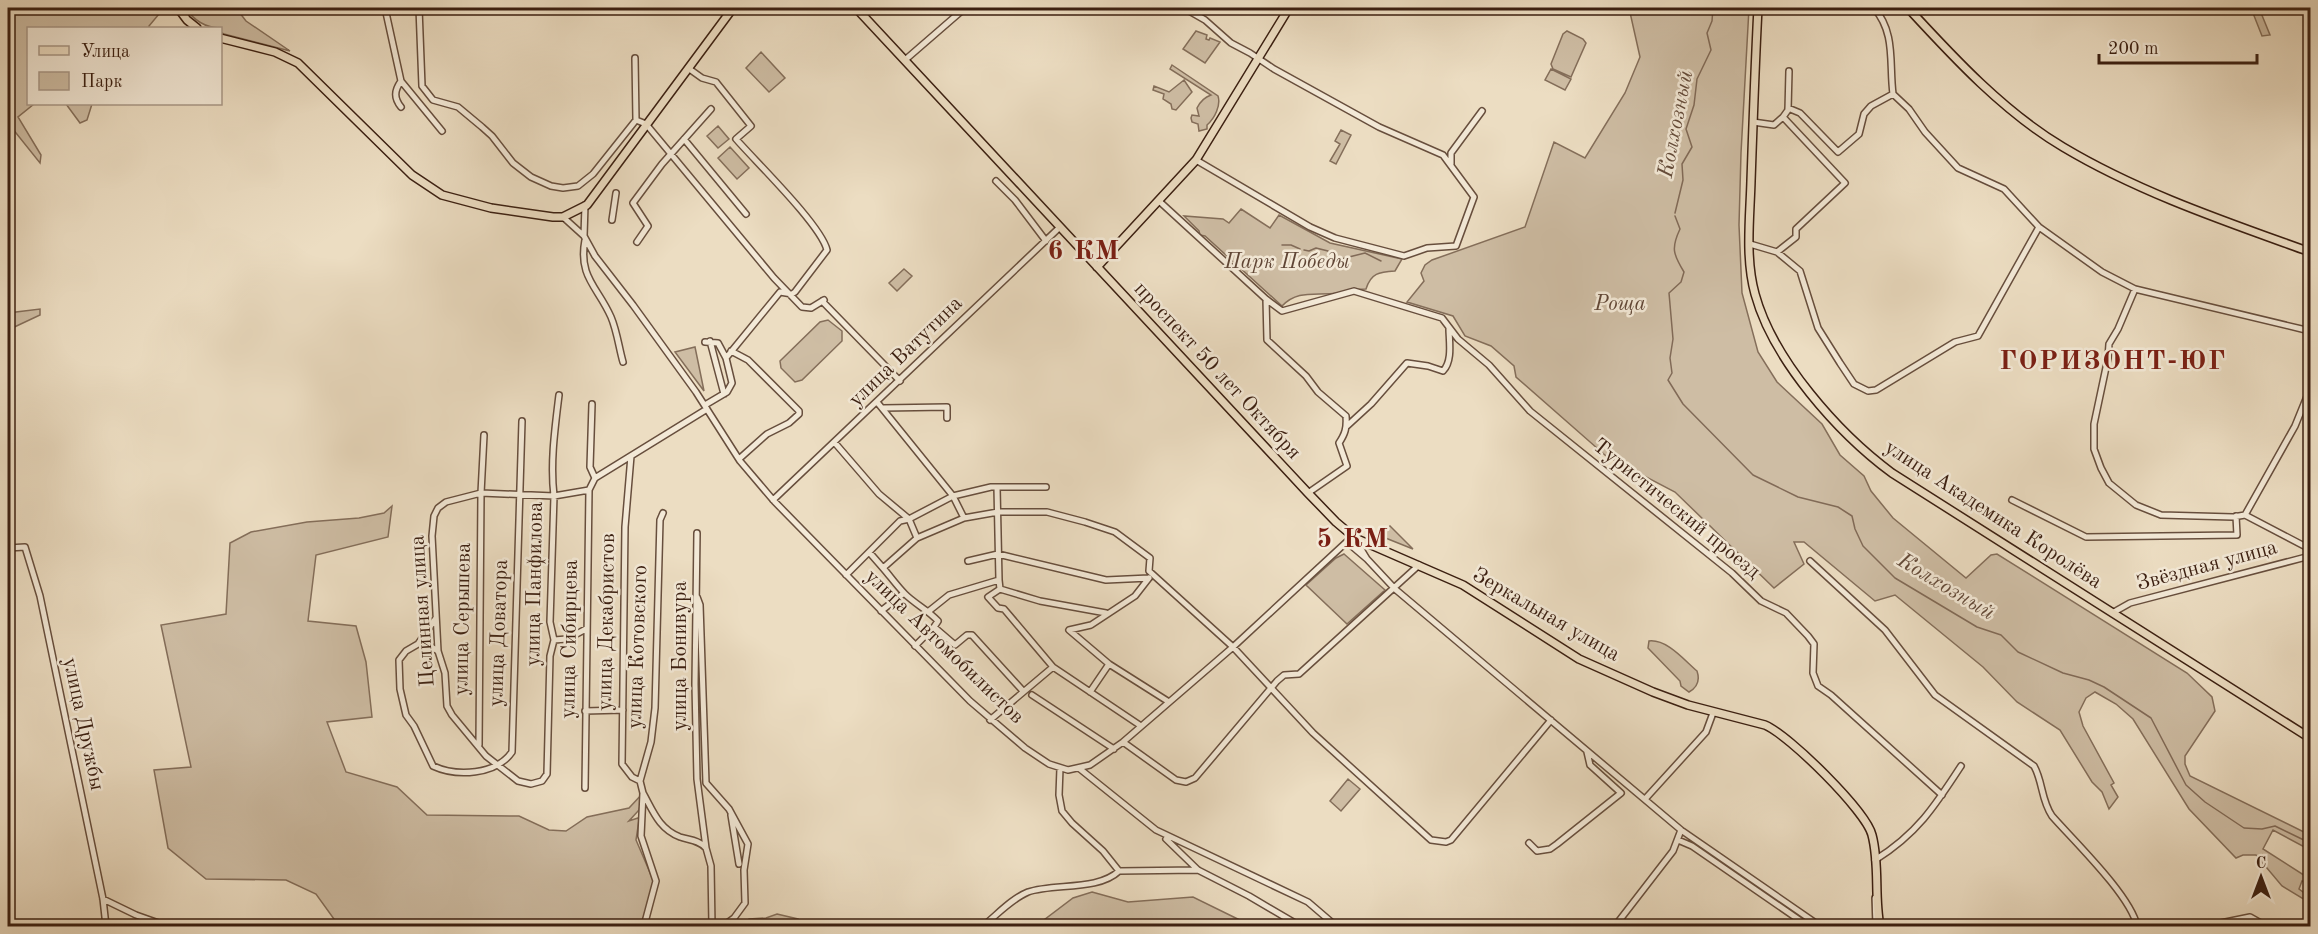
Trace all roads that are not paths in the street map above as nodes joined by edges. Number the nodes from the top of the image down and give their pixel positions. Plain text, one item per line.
1 (178, 8) edge
2 (385, 8) edge
3 (419, 8) edge
4 (733, 8) edge
5 (856, 8) edge
6 (965, 8) edge
7 (1184, 8) edge
8 (1289, 8) edge
9 (1758, 8) edge
10 (1874, 8) edge
11 (1908, 8) edge
12 (196, 27) edge
13 (222, 39) edge
14 (635, 58) dead end
15 (1258, 59) junction
16 (905, 60) junction
17 (688, 68) junction
18 (1789, 71) dead end
19 (401, 81) junction
20 (1893, 94) junction
21 (401, 107) dead end
22 (1788, 108) junction
23 (711, 110) dead end
24 (1482, 111) dead end
25 (1783, 117) junction
26 (636, 120) junction
27 (1753, 122) junction
28 (646, 124) junction
29 (442, 131) dead end
30 (684, 139) junction
31 (671, 154) junction
32 (1197, 160) junction
33 (1451, 164) junction
34 (996, 181) dead end
35 (616, 193) dead end
36 (1159, 201) junction
37 (585, 205) junction
38 (746, 214) dead end
39 (563, 217) junction
40 (612, 219) dead end
41 (1060, 227) junction
42 (2039, 227) junction
43 (585, 237) junction
44 (1046, 241) junction
45 (638, 242) dead end
46 (1750, 244) junction
47 (1777, 252) junction
48 (2310, 252) edge
49 (1097, 267) junction
50 (2135, 289) junction
51 (786, 291) junction
52 (1266, 300) junction
53 (1449, 326) junction
54 (2310, 330) edge
55 (731, 351) junction
56 (726, 358) junction
57 (623, 362) dead end
58 (900, 381) junction
59 (2310, 381) edge
60 (2310, 389) edge
61 (723, 394) junction
62 (559, 395) dead end
63 (878, 402) junction
64 (592, 404) dead end
65 (706, 407) junction
66 (883, 408) junction
67 (947, 418) dead end
68 (522, 421) dead end
69 (1347, 426) junction
70 (484, 435) dead end
71 (835, 443) junction
72 (631, 456) junction
73 (739, 459) junction
74 (595, 478) junction
75 (997, 487) junction
76 (1046, 487) dead end
77 (589, 490) junction
78 (481, 493) junction
79 (1308, 493) junction
80 (519, 495) junction
81 (554, 496) junction
82 (953, 496) junction
83 (773, 500) junction
84 (2012, 500) dead end
85 (998, 512) junction
86 (663, 513) dead end
87 (2245, 515) junction
88 (2236, 516) junction
89 (964, 518) junction
90 (909, 519) junction
91 (697, 533) dead end
92 (917, 538) junction
93 (1350, 539) junction
94 (8, 548) edge
95 (1378, 549) junction
96 (2310, 549) edge
97 (868, 552) junction
98 (999, 554) junction
99 (2310, 556) edge
100 (1367, 559) junction
101 (968, 561) dead end
102 (1810, 561) dead end
103 (1419, 566) junction
104 (883, 568) junction
105 (846, 575) junction
106 (1149, 575) junction
107 (999, 580) junction
108 (1000, 589) junction
109 (1395, 589) junction
110 (904, 593) junction
111 (697, 597) junction
112 (881, 611) junction
113 (929, 611) junction
114 (2114, 612) junction
115 (1106, 614) junction
116 (436, 618) junction
117 (934, 627) junction
118 (586, 629) junction
119 (554, 640) junction
120 (418, 644) junction
121 (915, 646) junction
122 (1233, 647) junction
123 (438, 651) junction
124 (1109, 664) junction
125 (1053, 667) junction
126 (1271, 688) junction
127 (1023, 691) junction
128 (1090, 692) junction
129 (1032, 695) dead end
130 (1169, 702) junction
131 (623, 710) junction
132 (585, 711) junction
133 (1713, 713) junction
134 (990, 720) junction
135 (1551, 720) junction
136 (1141, 726) junction
137 (2310, 738) edge
138 (1123, 742) junction
139 (478, 746) junction
140 (1114, 749) junction
141 (1587, 752) junction
142 (498, 766) junction
143 (1961, 766) dead end
144 (1060, 768) junction
145 (1080, 769) junction
146 (547, 774) joint
147 (639, 781) junction
148 (585, 788) dead end
149 (643, 793) junction
150 (1942, 795) junction
151 (1646, 798) junction
152 (731, 808) dead end
153 (1156, 830) junction
154 (1681, 830) junction
155 (1678, 840) junction
156 (1529, 843) dead end
157 (706, 848) junction
158 (1875, 860) junction
159 (739, 864) dead end
160 (1198, 870) junction
161 (1119, 871) junction
162 (103, 899) junction
163 (1619, 921) junction
164 (106, 927) edge
165 (168, 927) edge
166 (644, 927) edge
167 (712, 927) edge
168 (723, 927) edge
169 (983, 927) edge
170 (1300, 927) edge
171 (1336, 927) edge
172 (1615, 927) edge
173 (1624, 927) edge
174 (1808, 927) edge
175 (1820, 927) edge
176 (1878, 927) edge
177 (2137, 927) edge
178 (2206, 927) edge
179 (2266, 927) edge

1 - 12 main road
2 - 19 street
3 - 26 street
4 - 17 main road
5 - 16 main road, проспект 50 лет Октября
6 - 16 street
7 - 15 street
8 - 15 main road
9 - 27 main road, улица Академика Королёва
10 - 20 street
11 - 48 main road
13 - 39 main road
14 - 26 street
15 - 32 main road
15 - 33 street
16 - 41 main road, проспект 50 лет Октября
17 - 28 main road
17 - 51 street
18 - 22 street
19 - 21 street
19 - 29 street
20 - 22 street
20 - 42 street
22 - 25 street
23 - 30 street
24 - 33 street
25 - 27 street
25 - 47 street
26 - 28 street
27 - 46 main road, улица Академика Королёва
28 - 31 street
28 - 37 main road
30 - 31 street
30 - 38 street
31 - 45 street
31 - 51 street
32 - 33 street
32 - 36 main road
34 - 44 street
35 - 40 street
36 - 49 main road
36 - 52 street
37 - 39 main road
37 - 43 street
39 - 43 street, улица Автомобилистов
41 - 44 street, улица Ватутина
41 - 49 main road, проспект 50 лет Октября
42 - 47 street
42 - 50 street
43 - 57 street
43 - 65 street, улица Автомобилистов
44 - 58 street, улица Ватутина
46 - 47 street
46 - 114 main road, улица Академика Королёва
49 - 79 main road, проспект 50 лет Октября
50 - 54 street
50 - 88 street
51 - 55 street
51 - 58 street
52 - 53 street, Туристический проезд
52 - 69 street
53 - 69 street
53 - 150 street, Туристический проезд
54 - 59 street
55 - 56 street
55 - 73 street
56 - 61 street
56 - 61 street
58 - 63 street, улица Ватутина
60 - 87 street, Звёздная улица
61 - 65 street
62 - 81 street, улица Панфилова
63 - 66 street
63 - 71 street, улица Ватутина
64 - 74 street
65 - 72 street
65 - 73 street, улица Автомобилистов
66 - 67 street
66 - 82 street
68 - 80 street, улица Доватора
69 - 79 street
70 - 78 street, улица Серышева
71 - 83 street, улица Ватутина
71 - 90 street
72 - 74 street
72 - 131 street, улица Декабристов
73 - 83 street, улица Автомобилистов
74 - 77 street
75 - 76 street
75 - 82 street
75 - 85 street
77 - 81 street
77 - 118 street, улица Сибирцева
78 - 80 street
78 - 116 street, Целинная улица
78 - 139 street, улица Серышева
79 - 93 main road, проспект 50 лет Октября
80 - 81 street
80 - 142 street, улица Доватора
81 - 119 street, улица Панфилова
82 - 89 street
82 - 90 street
83 - 105 street, улица Автомобилистов
84 - 88 street
85 - 89 street
85 - 98 street
85 - 106 street
86 - 147 street, улица Котовского
87 - 88 street
87 - 96 street
89 - 92 street
90 - 92 street
90 - 97 street
91 - 111 street, улица Бонивура
92 - 104 street
93 - 95 main road, Зеркальная улица
93 - 100 street
93 - 122 street
94 - 162 street, улица Дружбы
95 - 100 street
95 - 103 main road, Зеркальная улица
97 - 104 street
97 - 105 street
98 - 101 street
98 - 106 street
98 - 107 street
99 - 114 street, Звёздная улица
100 - 109 street
102 - 177 street
103 - 109 street
103 - 133 main road, Зеркальная улица
104 - 110 street
105 - 112 street, улица Автомобилистов
106 - 115 street
106 - 122 street
107 - 108 street
107 - 113 street
108 - 115 street
108 - 125 street
109 - 126 street
109 - 135 street
110 - 112 street
110 - 113 street
111 - 157 street, улица Бонивура
111 - 168 street
112 - 121 street, улица Автомобилистов
113 - 117 street
114 - 137 main road, улица Академика Королёва
115 - 124 street
116 - 120 street
116 - 123 street, Целинная улица
117 - 121 street
117 - 127 street
118 - 119 street
118 - 132 street, улица Сибирцева
119 - 146 street, улица Панфилова
120 - 123 street
120 - 142 street
121 - 134 street, улица Автомобилистов
122 - 126 street
122 - 130 street
123 - 139 street, Целинная улица
124 - 128 street
124 - 130 street
125 - 127 street
125 - 128 street
126 - 135 street
126 - 138 street
127 - 134 street
128 - 136 street
129 - 140 street
130 - 136 street
131 - 132 street
131 - 147 street, улица Декабристов
132 - 148 street, улица Сибирцева
133 - 151 street
133 - 158 main road, Зеркальная улица
134 - 144 street, улица Автомобилистов
135 - 141 street
136 - 138 street
138 - 140 street
139 - 142 street, Целинная улица
140 - 145 street
141 - 151 street
141 - 156 street
142 - 146 street, Целинная улица
143 - 150 street
144 - 145 street, улица Автомобилистов
144 - 161 street
145 - 153 street
147 - 149 street, улица Декабристов
149 - 157 street
149 - 166 street
150 - 158 street
151 - 154 street
152 - 159 street
153 - 160 street
153 - 171 street
154 - 155 street
154 - 175 street
155 - 163 street
155 - 174 street
157 - 167 street
158 - 176 main road, Зеркальная улица
160 - 161 street
160 - 170 street
161 - 169 street
162 - 164 street, улица Дружбы
162 - 165 street
163 - 172 street
163 - 173 street
178 - 179 street

